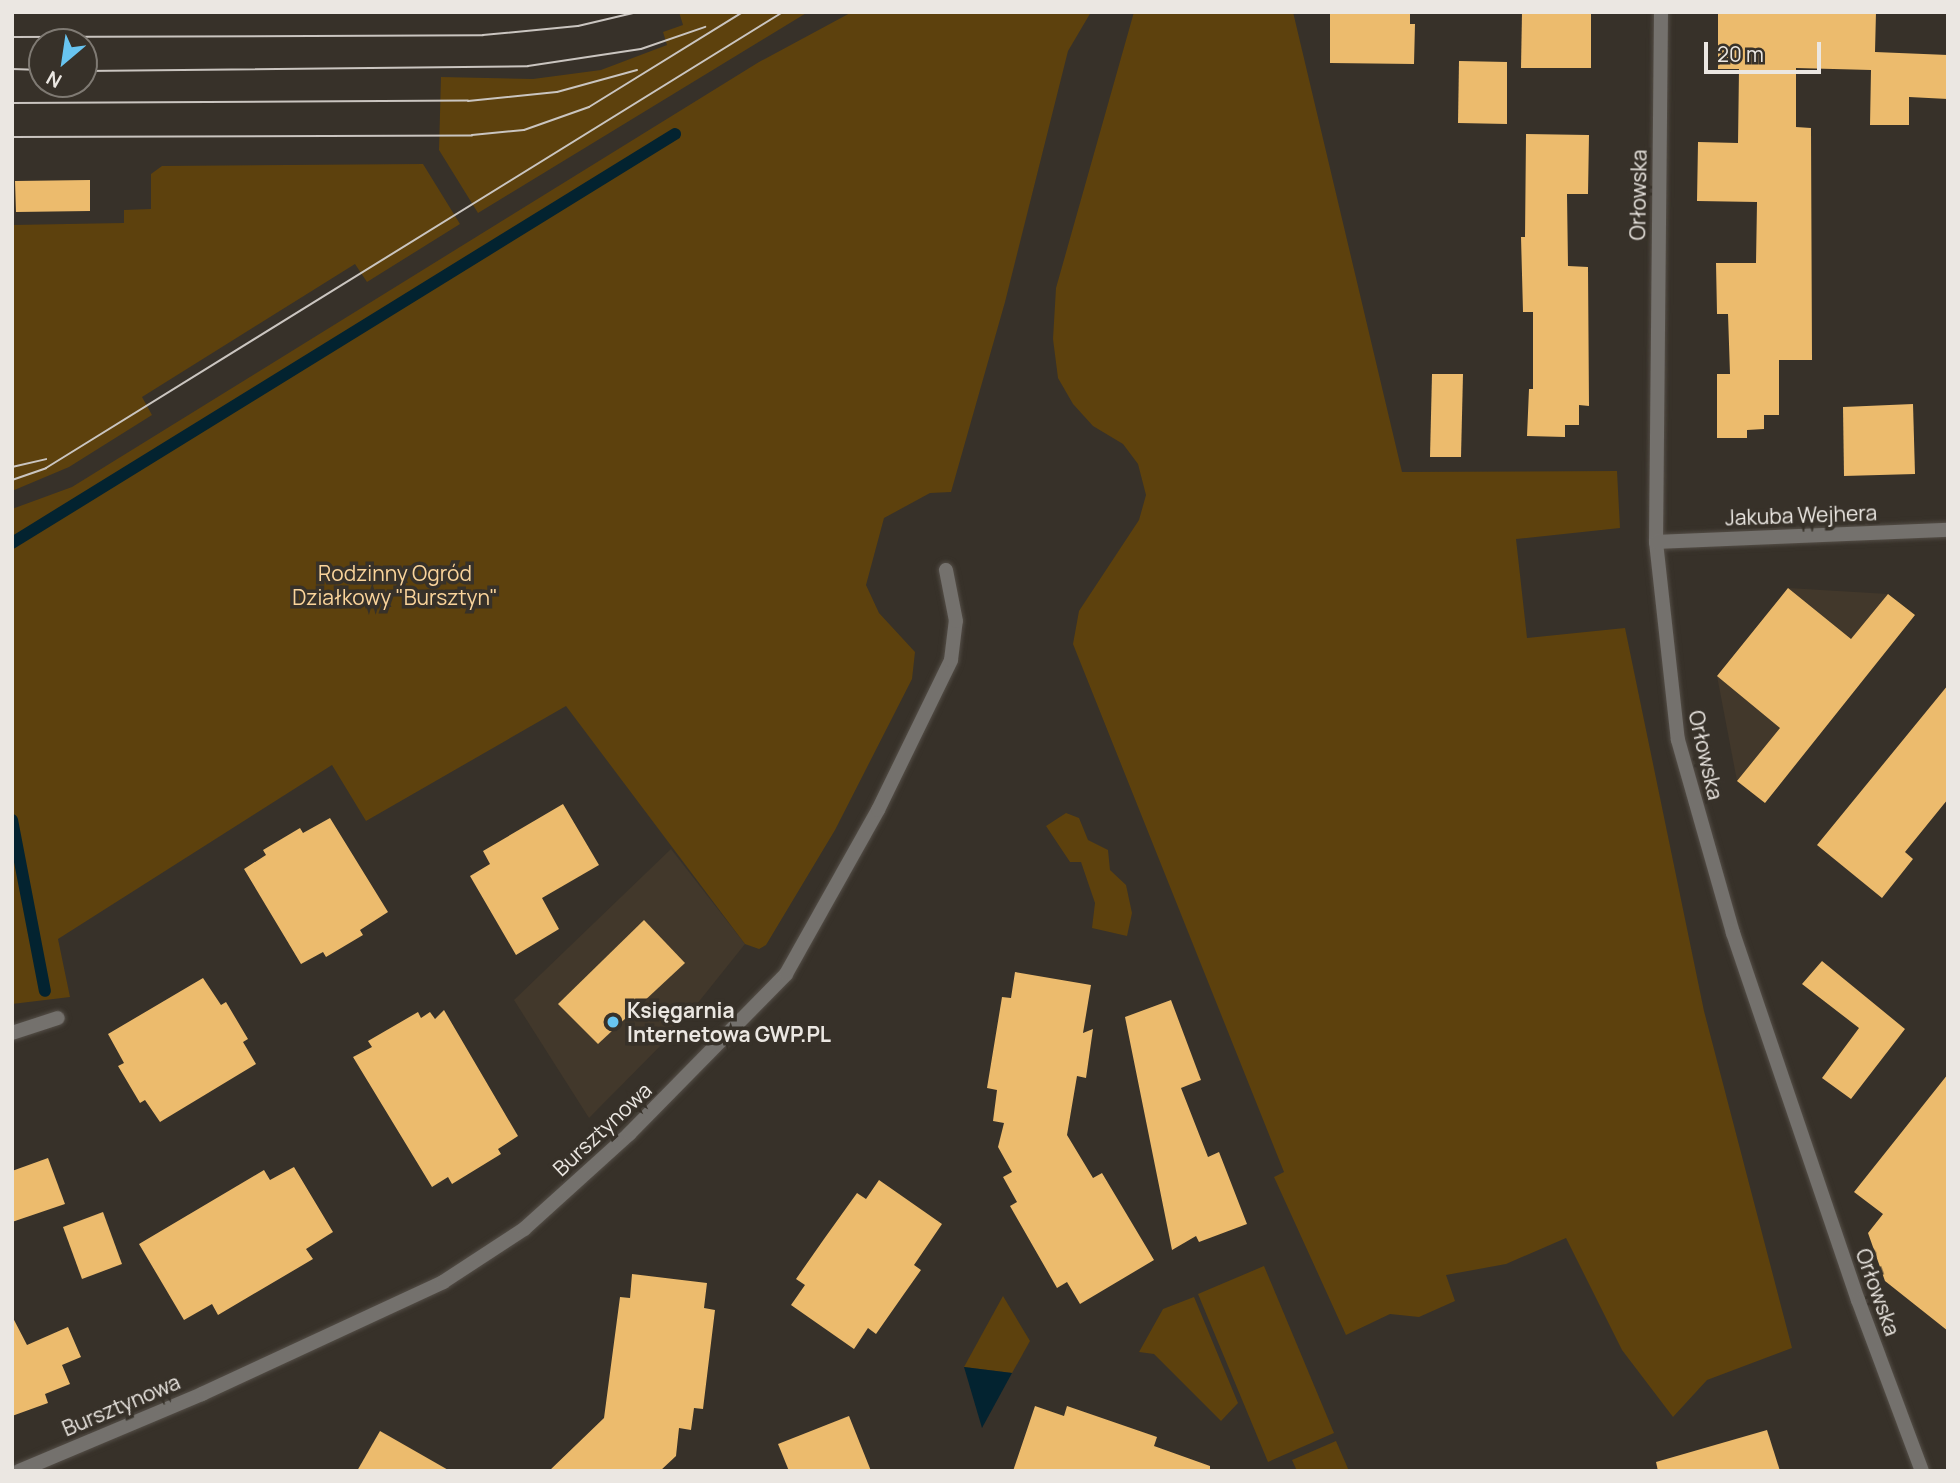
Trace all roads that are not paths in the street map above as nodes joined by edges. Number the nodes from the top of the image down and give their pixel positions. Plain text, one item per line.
1 (1661, 12) edge
2 (1948, 530) edge
3 (1656, 542) junction
4 (946, 570) dead end
5 (58, 1018) dead end
6 (12, 1033) edge
7 (19, 1471) edge
8 (1922, 1471) edge

1 - 3 street, Orłowska
2 - 3 street, Jakuba Wejhera
3 - 8 street, Orłowska
4 - 7 street, Bursztynowa
5 - 6 street

